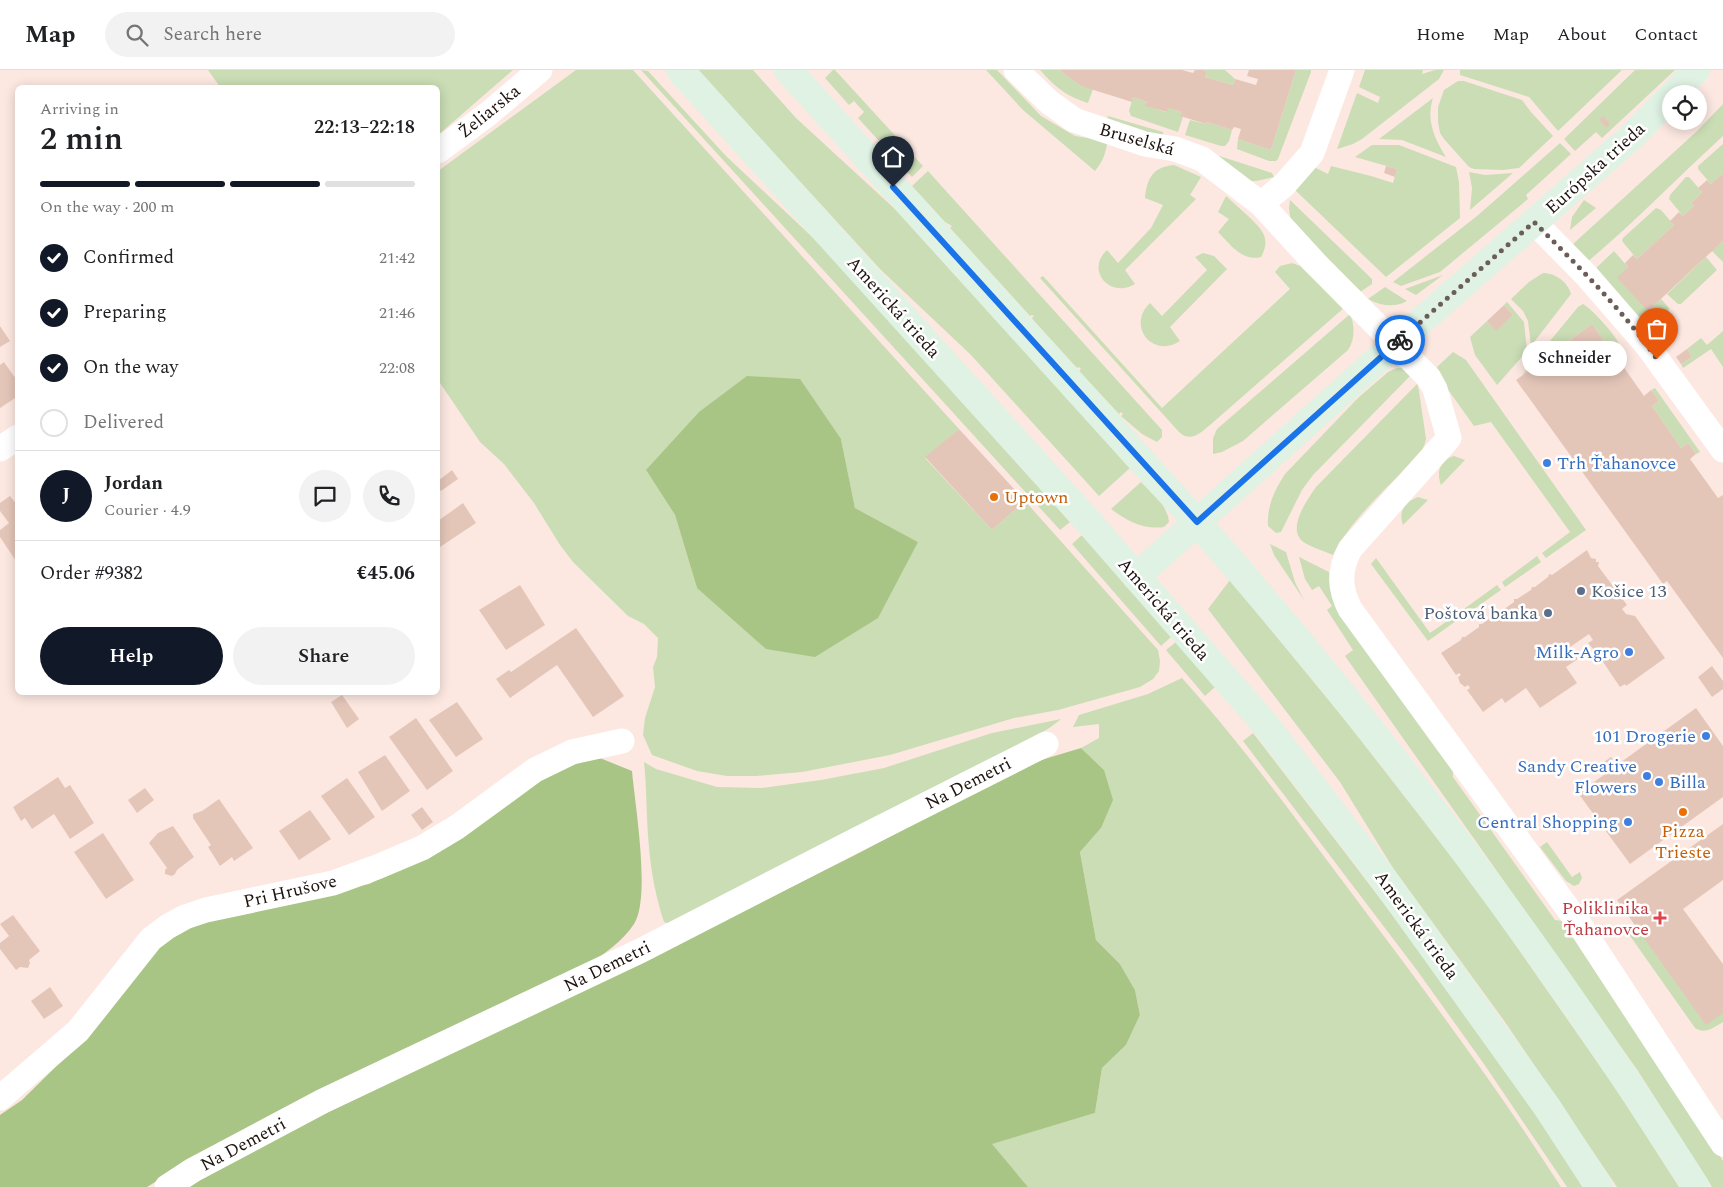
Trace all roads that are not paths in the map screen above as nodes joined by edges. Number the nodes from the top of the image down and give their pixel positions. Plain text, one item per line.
1 (540, 70) edge
2 (680, 70) edge
3 (788, 70) edge
4 (1016, 70) edge
5 (1342, 70) edge
6 (1696, 70) edge
7 (1682, 85) edge
8 (1662, 106) edge
9 (440, 150) edge
10 (1261, 204) junction
11 (1534, 222) junction
12 (1396, 343) junction
13 (15, 439) edge
14 (0, 449) edge
15 (1723, 450) edge
16 (1197, 522) junction
17 (1136, 577) junction
18 (622, 741) dead end
19 (1046, 744) dead end
20 (0, 1098) edge
21 (1723, 1144) edge
22 (167, 1187) edge
23 (1600, 1187) edge
24 (1696, 1187) edge

1 - 9 street, Želiarska
2 - 17 street, Americká trieda
3 - 16 street
4 - 10 street, Bruselská
5 - 10 street
6 - 7 street
8 - 11 street, Európska trieda
10 - 12 street, Bruselská
11 - 12 street, Európska trieda
11 - 15 street
12 - 16 street, Európska trieda
12 - 21 street, Bruselská
13 - 14 street
16 - 17 street, Európska trieda
16 - 24 street
17 - 23 street, Americká trieda
18 - 20 street, Pri Hrušove
19 - 22 street, Na Demetri

